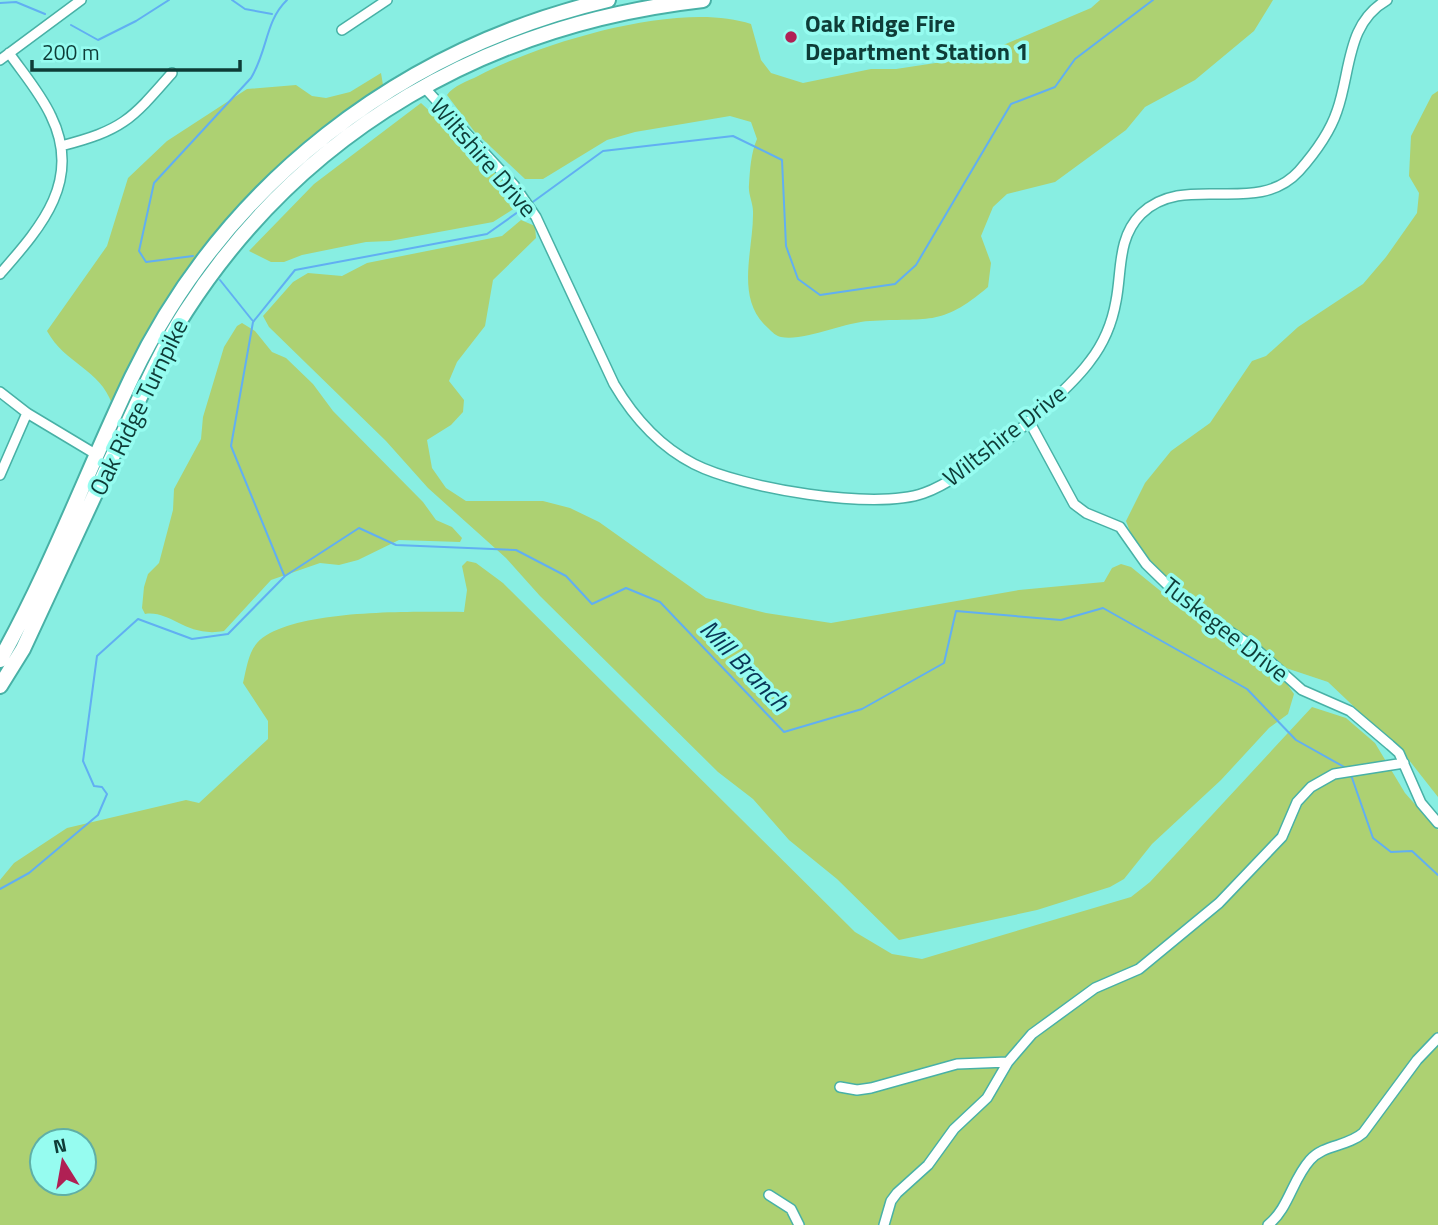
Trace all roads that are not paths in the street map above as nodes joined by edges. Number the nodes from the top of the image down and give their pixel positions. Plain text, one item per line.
1 (81, 0) edge
2 (387, 0) edge
3 (608, 0) edge
4 (703, 0) edge
5 (1387, 0) edge
6 (685, 1) edge
7 (342, 30) dead end
8 (9, 53) junction
9 (0, 60) edge
10 (172, 73) dead end
11 (420, 80) junction
12 (61, 146) junction
13 (0, 274) edge
14 (0, 392) edge
15 (27, 413) junction
16 (1029, 421) junction
17 (103, 459) junction
18 (0, 475) edge
19 (0, 660) edge
20 (0, 687) edge
21 (1404, 763) junction
22 (1438, 823) edge
23 (1438, 1038) edge
24 (1007, 1062) junction
25 (840, 1087) dead end
26 (769, 1195) dead end
27 (799, 1225) edge
28 (884, 1225) edge
29 (1268, 1225) edge

1 - 8 street
2 - 7 street
3 - 11 highway, Oak Ridge Turnpike
4 - 6 highway, Oak Ridge Turnpike
5 - 16 street, Wiltshire Drive
6 - 11 highway, Oak Ridge Turnpike
8 - 9 street
8 - 12 street
10 - 12 street
11 - 16 street, Wiltshire Drive
11 - 17 highway, Oak Ridge Turnpike
12 - 13 street
14 - 15 street
15 - 17 street
15 - 18 street
16 - 21 street, Tuskegee Drive
17 - 19 highway, Oak Ridge Turnpike
17 - 20 highway, Oak Ridge Turnpike
21 - 22 street, Tuskegee Drive
21 - 24 street
23 - 29 street
24 - 25 street
24 - 28 street
26 - 27 street

